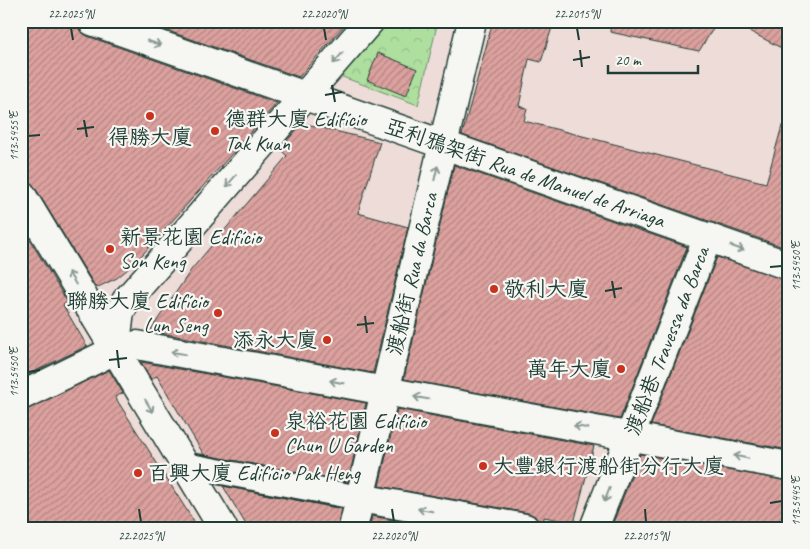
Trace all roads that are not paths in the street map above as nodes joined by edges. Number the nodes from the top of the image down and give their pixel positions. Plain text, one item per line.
1 (92, 21) edge
2 (370, 21) edge
3 (472, 21) edge
4 (306, 96) junction
5 (443, 144) junction
6 (21, 194) edge
7 (708, 238) junction
8 (789, 266) edge
9 (126, 301) junction
10 (92, 310) junction
11 (115, 350) junction
12 (385, 391) junction
13 (21, 396) edge
14 (630, 436) junction
15 (185, 465) junction
16 (789, 466) edge
17 (360, 498) junction
18 (223, 528) edge
19 (353, 528) edge
20 (525, 528) edge
21 (594, 528) edge

1 -> 4 street, 亞利鴉架街 Rua de Manuel de Arriaga
2 -> 4 street
3 - 5 street, 渡船街 Rua da Barca
4 - 5 street, 亞利鴉架街 Rua de Manuel de Arriaga
4 -> 9 street
5 - 7 street, 亞利鴉架街 Rua de Manuel de Arriaga
12 -> 5 street, 渡船街 Rua da Barca
10 -> 6 street
7 -> 8 street, 亞利鴉架街 Rua de Manuel de Arriaga
7 - 14 street, 渡船巷 Travessa da Barca
9 - 10 street
9 - 11 street
10 - 11 street
12 -> 11 street
11 - 13 street
11 -> 15 street
14 -> 12 street
12 - 17 street, 渡船街 Rua da Barca
16 -> 14 street
14 -> 21 street, 渡船巷 Travessa da Barca
15 - 17 street
15 - 18 street
17 - 19 street, 渡船街 Rua da Barca
20 -> 17 street

